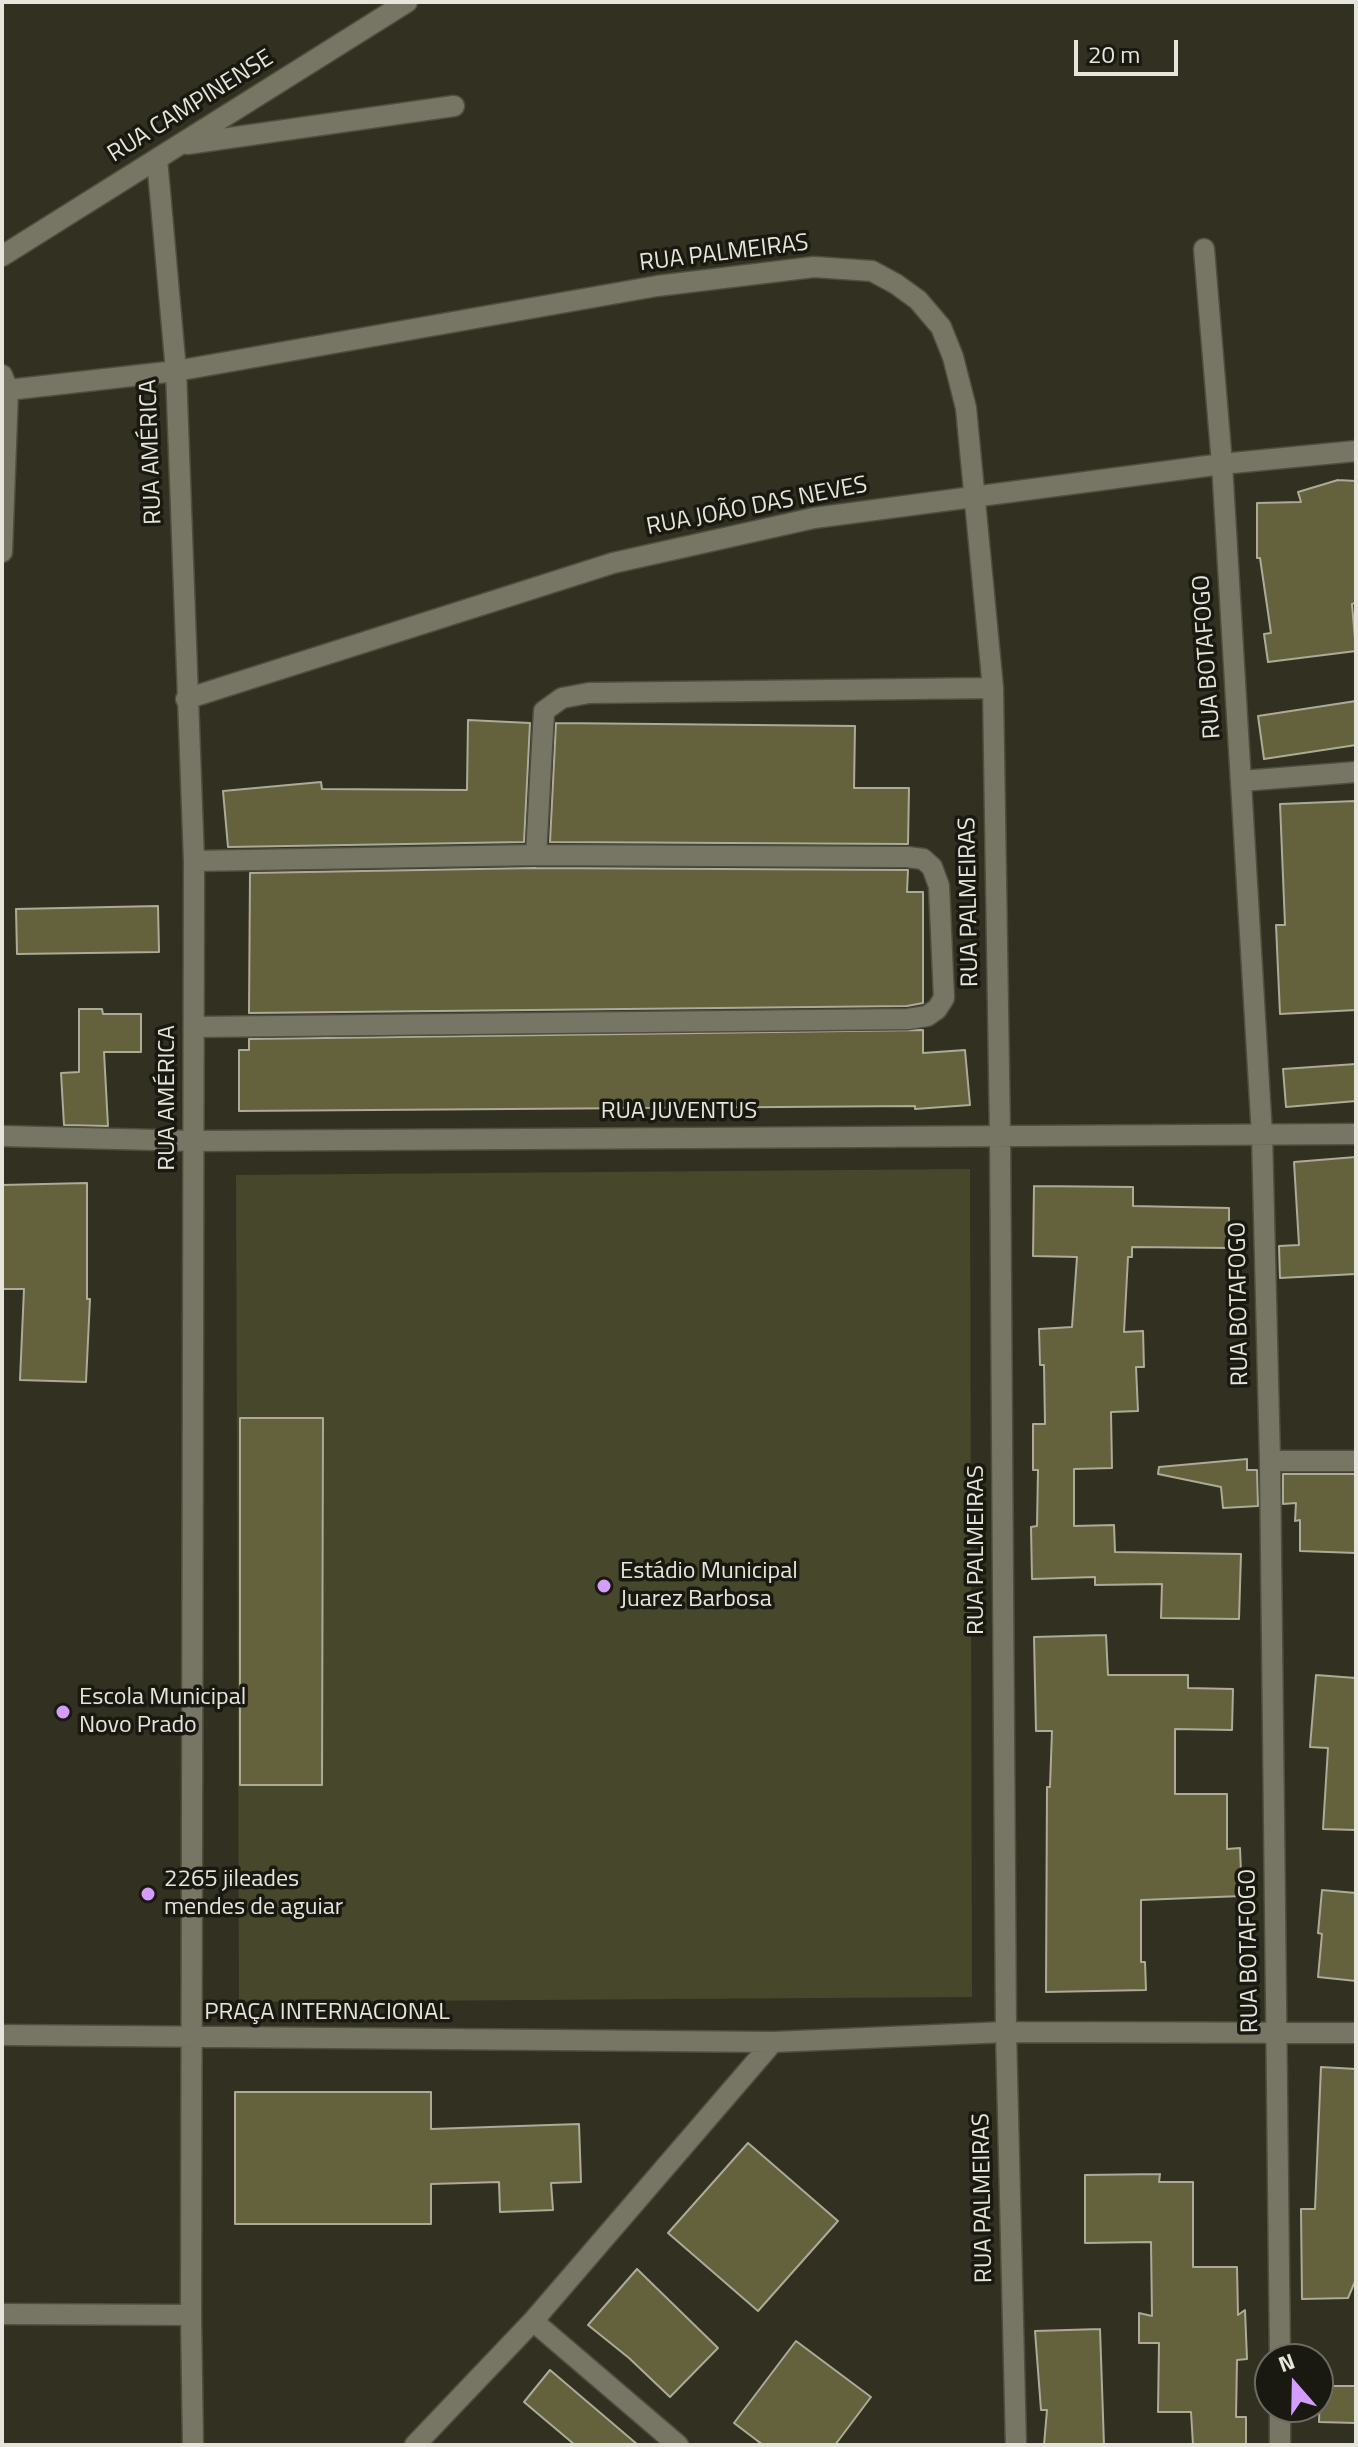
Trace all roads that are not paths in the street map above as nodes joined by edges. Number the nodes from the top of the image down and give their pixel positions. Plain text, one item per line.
1 (407, 2) edge
2 (454, 106) dead end
3 (179, 145) junction
4 (157, 159) junction
5 (1204, 249) dead end
6 (2, 256) edge
7 (176, 371) junction
8 (5, 382) edge
9 (1356, 451) edge
10 (1222, 464) junction
11 (975, 496) junction
12 (2, 552) edge
13 (993, 688) junction
14 (186, 699) junction
15 (1356, 772) edge
16 (1242, 781) junction
17 (536, 855) junction
18 (194, 861) junction
19 (195, 1027) junction
20 (1356, 1134) edge
21 (1000, 1135) junction
22 (1262, 1135) junction
23 (2, 1136) edge
24 (194, 1141) junction
25 (1270, 1461) junction
26 (1356, 1461) edge
27 (1006, 2032) junction
28 (1277, 2032) junction
29 (1356, 2033) edge
30 (2, 2035) edge
31 (191, 2039) junction
32 (773, 2042) junction
33 (2, 2314) edge
34 (191, 2315) junction
35 (533, 2321) junction
36 (1280, 2343) edge
37 (1280, 2423) edge
38 (193, 2445) edge
39 (415, 2445) edge
40 (678, 2445) edge
41 (1016, 2445) edge
42 (1280, 2445) edge

1 - 3 street, RUA CAMPINENSE
2 - 3 street
3 - 4 street, RUA CAMPINENSE
4 - 6 street, RUA CAMPINENSE
4 - 7 street, RUA AMÉRICA
5 - 10 street, RUA BOTAFOGO
7 - 8 street, RUA PALMEIRAS
7 - 11 street, RUA PALMEIRAS
7 - 14 street, RUA AMÉRICA
8 - 12 street
9 - 10 street, RUA JOÃO DAS NEVES
10 - 11 street, RUA JOÃO DAS NEVES
10 - 16 street, RUA BOTAFOGO
11 - 13 street, RUA PALMEIRAS
11 - 14 street, RUA JOÃO DAS NEVES
13 - 17 street
13 - 21 street, RUA PALMEIRAS
14 - 18 street, RUA AMÉRICA
15 - 16 street
16 - 22 street, RUA BOTAFOGO
17 - 18 street
17 - 19 street
18 - 19 street, RUA AMÉRICA
19 - 24 street, RUA AMÉRICA
20 - 22 street, RUA JUVENTUS
21 - 22 street, RUA JUVENTUS
21 - 24 street, RUA JUVENTUS
21 - 27 street, RUA PALMEIRAS
22 - 25 street, RUA BOTAFOGO
23 - 24 street, RUA JUVENTUS
24 - 31 street, RUA AMÉRICA
25 - 26 street
25 - 28 street, RUA BOTAFOGO
27 - 28 street, PRAÇA INTERNACIONAL
27 - 32 street, PRAÇA INTERNACIONAL
27 - 41 street, RUA PALMEIRAS
28 - 29 street, PRAÇA INTERNACIONAL
28 - 36 street, RUA BOTAFOGO
30 - 31 street
31 - 32 street, PRAÇA INTERNACIONAL
31 - 34 street, PRAÇA INTERNACIONAL
32 - 35 street
33 - 34 street
34 - 38 street, PRAÇA INTERNACIONAL
35 - 39 street
35 - 40 street
37 - 42 street

